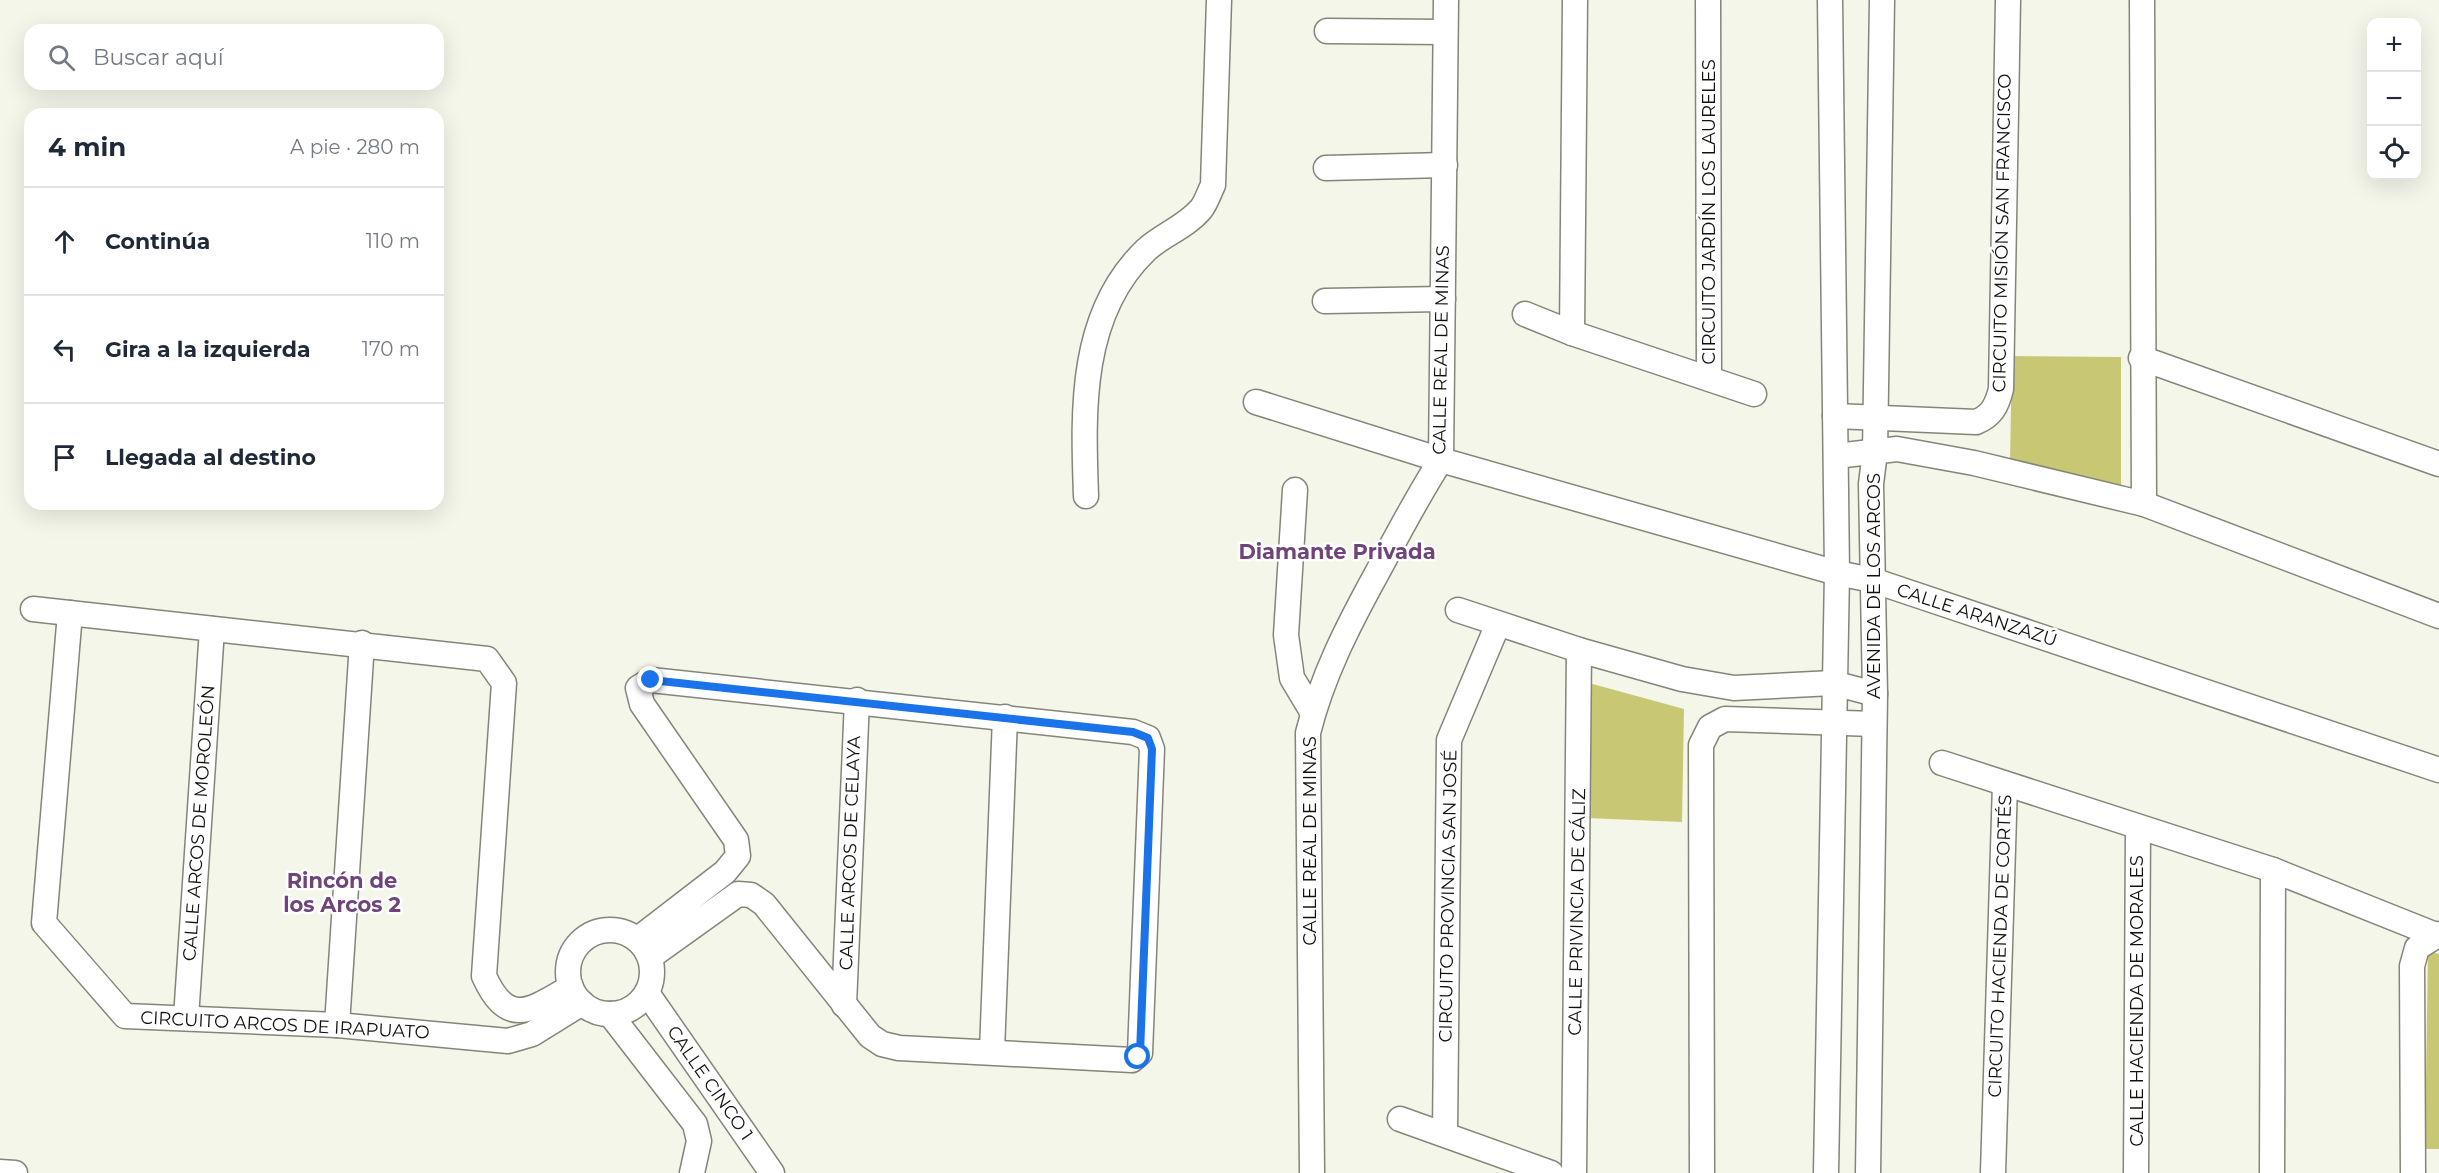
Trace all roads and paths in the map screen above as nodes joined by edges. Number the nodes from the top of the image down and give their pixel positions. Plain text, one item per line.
1 (1219, 0) edge
2 (1446, 0) edge
3 (1575, 0) edge
4 (1708, 0) edge
5 (1830, 0) edge
6 (1882, 0) edge
7 (2008, 0) edge
8 (2141, 0) edge
9 (1327, 31) dead end
10 (1445, 32) junction
11 (1445, 165) junction
12 (1326, 168) dead end
13 (1443, 299) junction
14 (1325, 302) dead end
15 (1525, 314) dead end
16 (1572, 333) junction
17 (2141, 358) junction
18 (1709, 378) junction
19 (1754, 394) dead end
20 (1256, 402) dead end
21 (1835, 416) junction
22 (1875, 417) junction
23 (1875, 452) junction
24 (1836, 456) junction
25 (1441, 460) junction
26 (2439, 464) edge
27 (1295, 490) dead end
28 (1086, 496) dead end
29 (2144, 504) junction
30 (1837, 573) junction
31 (1872, 580) junction
32 (33, 609) dead end
33 (1458, 610) dead end
34 (70, 613) junction
35 (2439, 616) edge
36 (1498, 624) junction
37 (212, 628) junction
38 (362, 643) junction
39 (1579, 650) junction
40 (1833, 683) junction
41 (1875, 694) junction
42 (857, 700) junction
43 (1313, 713) junction
44 (1005, 717) junction
45 (1833, 722) junction
46 (1874, 724) junction
47 (1942, 763) dead end
48 (2439, 770) edge
49 (2005, 784) junction
50 (2138, 828) junction
51 (2273, 870) junction
52 (2438, 934) edge
53 (644, 948) junction
54 (647, 993) junction
55 (577, 995) junction
56 (844, 1005) junction
57 (610, 1014) junction
58 (186, 1018) junction
59 (337, 1025) junction
60 (992, 1051) junction
61 (1400, 1119) dead end
62 (1445, 1133) junction
63 (0, 1172) edge
64 (15, 1173) edge
65 (692, 1173) edge
66 (772, 1173) edge
67 (1312, 1173) edge
68 (1551, 1173) edge
69 (1574, 1173) edge
70 (1702, 1173) edge
71 (1826, 1173) edge
72 (1868, 1173) edge
73 (1993, 1173) edge
74 (2136, 1173) edge
75 (2272, 1173) edge
76 (2413, 1173) edge

1 - 28 street
2 - 10 street, CALLE REAL DE MINAS
3 - 16 street
4 - 18 street, CIRCUITO JARDÍN LOS LAURELES
5 - 21 street, AVENIDA DE LOS ARCOS
6 - 22 street, AVENIDA DE LOS ARCOS
7 - 22 street, CIRCUITO MISIÓN SAN FRANCISCO
8 - 17 street
9 - 10 street
10 - 11 street, CALLE REAL DE MINAS
11 - 12 street
11 - 13 street, CALLE REAL DE MINAS
13 - 14 street
13 - 25 street, CALLE REAL DE MINAS
15 - 16 street, CIRCUITO JARDÍN LOS LAURELES
16 - 18 street, CIRCUITO JARDÍN LOS LAURELES
17 - 26 street
17 - 29 street
18 - 19 street
20 - 25 street, CALLE ARANZAZÚ
21 - 22 street, CIRCUITO MISIÓN SAN FRANCISCO
21 - 24 street, AVENIDA DE LOS ARCOS
22 - 23 street, AVENIDA DE LOS ARCOS
23 - 24 street
23 - 29 street
23 - 31 street, AVENIDA DE LOS ARCOS
24 - 30 street, AVENIDA DE LOS ARCOS
25 - 30 street, CALLE ARANZAZÚ
25 - 43 street, CALLE REAL DE MINAS
27 - 43 street
29 - 35 street
30 - 31 street, CALLE ARANZAZÚ
30 - 40 street, AVENIDA DE LOS ARCOS
31 - 41 street, AVENIDA DE LOS ARCOS
31 - 48 street, CALLE ARANZAZÚ
32 - 34 street
33 - 36 street
34 - 37 street
34 - 58 street, CIRCUITO ARCOS DE IRAPUATO
36 - 39 street
36 - 62 street, CIRCUITO PROVINCIA SAN JOSÉ
37 - 38 street
37 - 58 street, CALLE ARCOS DE MOROLEÓN
38 - 55 street
38 - 59 street
39 - 40 street
39 - 69 street, CALLE PRIVINCIA DE CÁLIZ
40 - 41 street
40 - 45 street, AVENIDA DE LOS ARCOS
41 - 46 street, AVENIDA DE LOS ARCOS
42 - 44 street
42 - 53 street
42 - 56 street, CALLE ARCOS DE CELAYA
43 - 67 street, CALLE REAL DE MINAS
44 - 60 street
44 - 60 street
45 - 46 street
45 - 70 street
45 - 71 street, AVENIDA DE LOS ARCOS
46 - 72 street, AVENIDA DE LOS ARCOS
47 - 49 street
49 - 50 street, CIRCUITO HACIENDA DE CORTÉS
49 - 73 street, CIRCUITO HACIENDA DE CORTÉS
50 - 51 street, CIRCUITO HACIENDA DE CORTÉS
50 - 74 street, CALLE HACIENDA DE MORALES
51 - 52 street, CIRCUITO HACIENDA DE CORTÉS
51 - 75 street
52 - 76 street
53 - 54 street
53 - 55 street
53 - 56 street
54 - 57 street
54 - 66 street, CALLE CINCO 1
55 - 57 street
55 - 59 street, CIRCUITO ARCOS DE IRAPUATO
56 - 60 street
57 - 65 street
58 - 59 street, CIRCUITO ARCOS DE IRAPUATO
61 - 62 street
62 - 68 street
63 - 64 street

